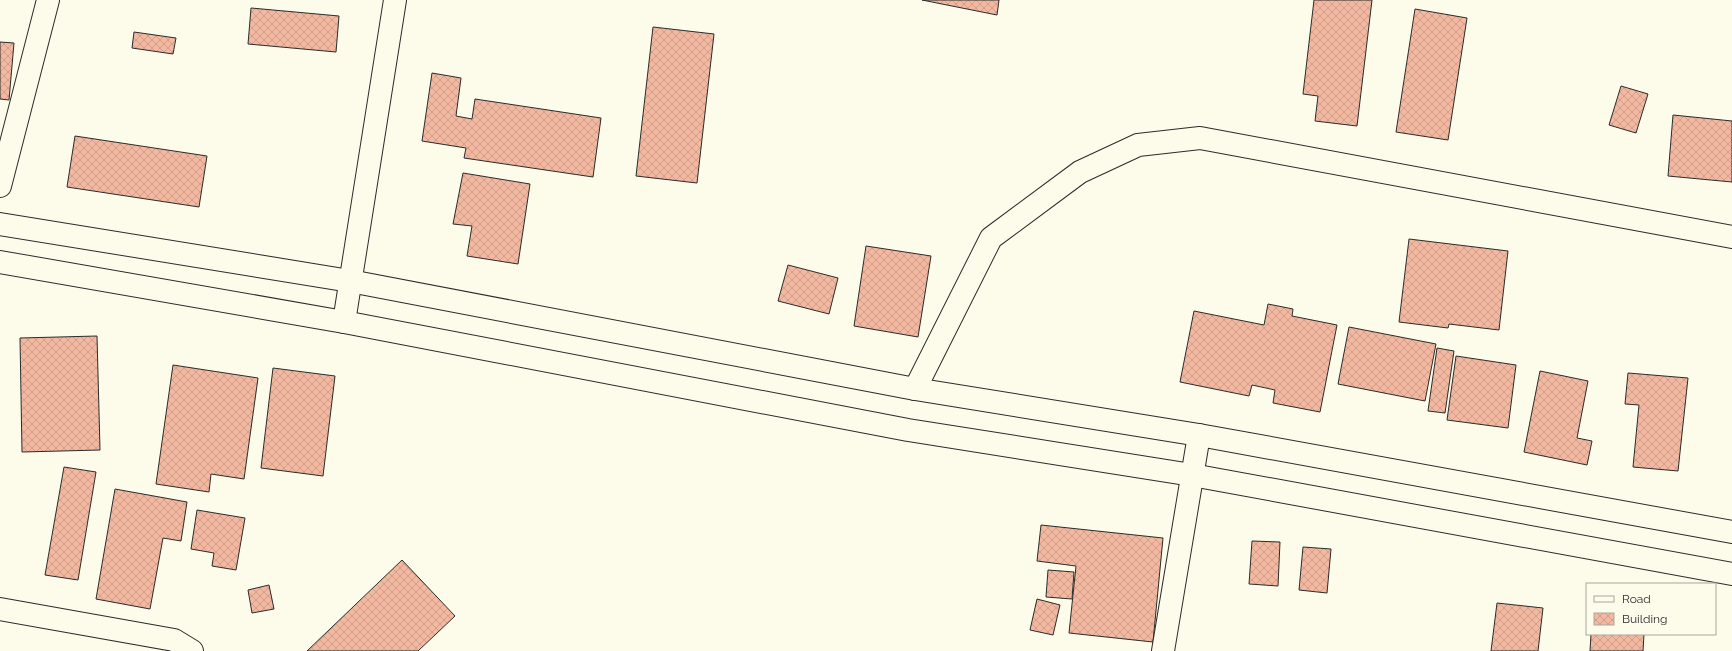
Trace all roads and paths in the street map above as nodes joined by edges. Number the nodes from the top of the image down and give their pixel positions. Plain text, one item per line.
1 (48, 0) edge
2 (395, 0) edge
3 (0, 186) edge
4 (0, 224) edge
5 (1732, 237) edge
6 (0, 262) edge
7 (350, 282) junction
8 (344, 322) junction
9 (915, 389) junction
10 (1199, 435) junction
11 (1192, 476) junction
12 (1732, 532) edge
13 (1732, 574) edge
14 (0, 609) edge
15 (192, 651) edge
16 (1163, 651) edge

1 - 3 street
2 - 7 street
4 - 7 street
5 - 9 street
6 - 8 street
7 - 8 street
7 - 9 street
8 - 11 street
9 - 10 street
10 - 11 street
10 - 12 street
11 - 13 street
11 - 16 street
14 - 15 street

